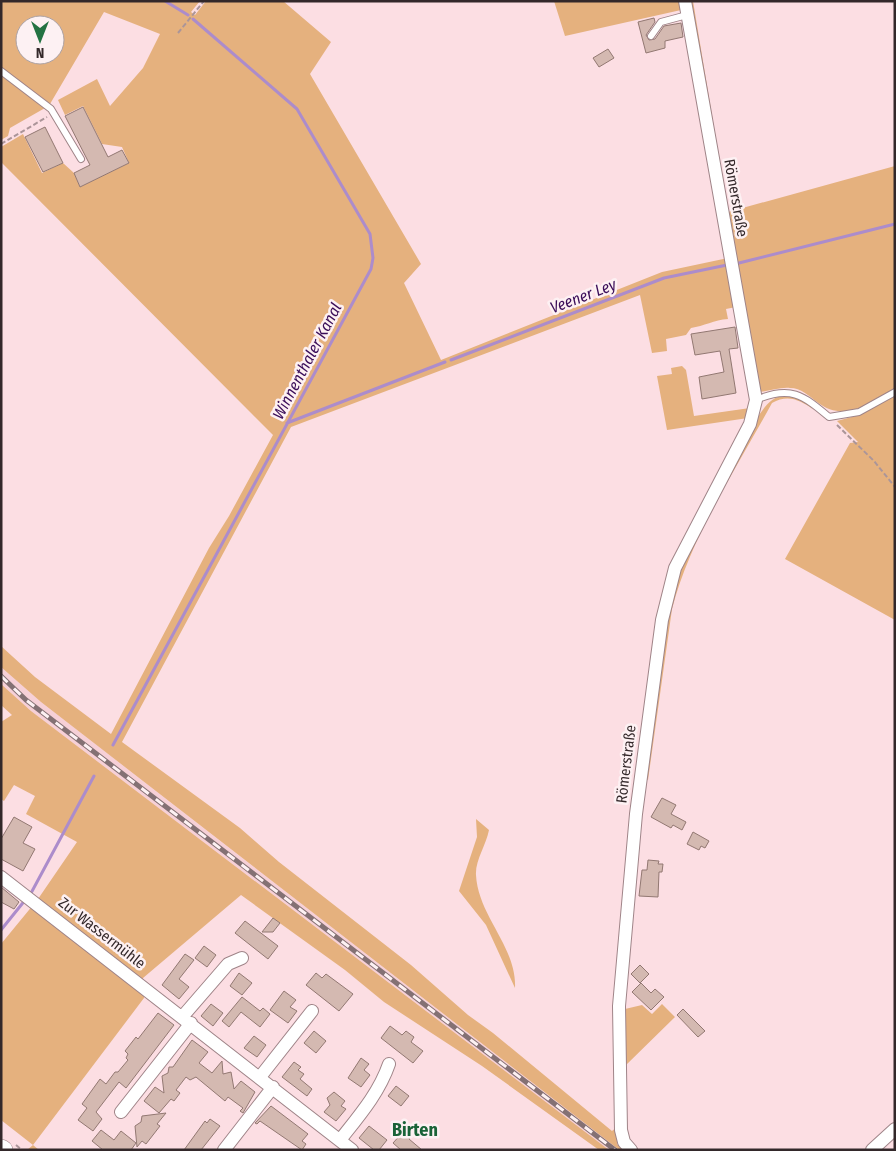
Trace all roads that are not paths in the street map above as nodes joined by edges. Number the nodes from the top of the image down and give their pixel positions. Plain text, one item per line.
1 (685, 1) edge
2 (687, 15) junction
3 (651, 36) dead end
4 (1, 71) edge
5 (81, 159) dead end
6 (895, 392) edge
7 (756, 400) junction
8 (1, 877) edge
9 (242, 958) dead end
10 (312, 1011) dead end
11 (187, 1020) junction
12 (389, 1064) dead end
13 (260, 1077) junction
14 (273, 1088) junction
15 (121, 1112) dead end
16 (895, 1129) edge
17 (340, 1140) junction
18 (224, 1150) edge
19 (352, 1150) edge
20 (631, 1150) edge
21 (872, 1150) edge

1 - 2 street, Römerstraße
2 - 3 lane
2 - 7 street, Römerstraße
4 - 5 lane
6 - 7 lane
7 - 20 street, Römerstraße
8 - 11 street, Zur Wassermühle
9 - 11 street
10 - 13 street
11 - 13 street, Zur Wassermühle
11 - 15 street
12 - 17 street
13 - 14 street, Zur Wassermühle
14 - 17 street, Zur Wassermühle
14 - 18 street
16 - 21 street
17 - 19 street, Zur Wassermühle

